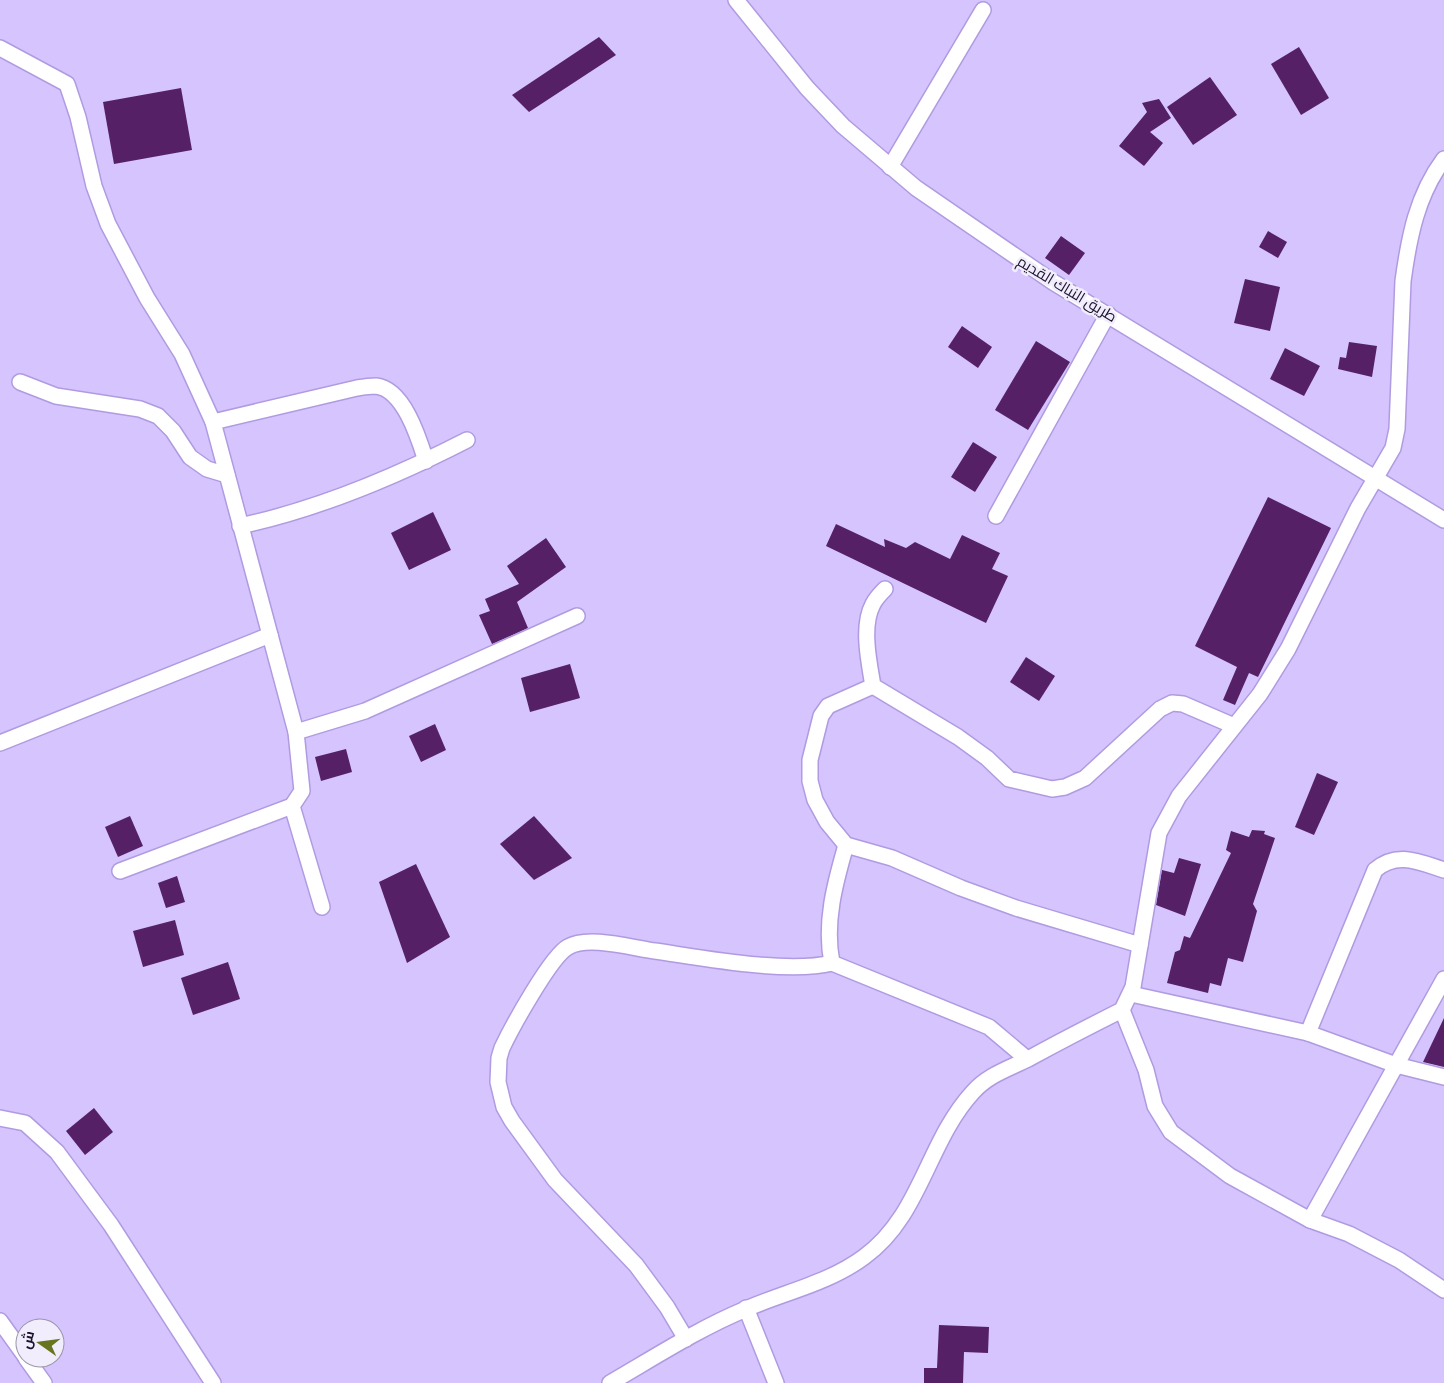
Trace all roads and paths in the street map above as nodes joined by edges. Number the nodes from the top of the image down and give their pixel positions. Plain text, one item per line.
1 (736, 0) edge
2 (983, 10) dead end
3 (0, 48) edge
4 (1444, 159) edge
5 (890, 167) junction
6 (1108, 314) junction
7 (20, 382) dead end
8 (213, 422) junction
9 (467, 440) dead end
10 (426, 461) junction
11 (227, 475) junction
12 (1378, 478) junction
13 (996, 516) dead end
14 (1444, 520) edge
15 (240, 526) junction
16 (885, 589) dead end
17 (577, 616) dead end
18 (270, 635) junction
19 (874, 686) junction
20 (1234, 726) junction
21 (296, 732) junction
22 (0, 742) edge
23 (292, 806) junction
24 (846, 845) junction
25 (1444, 870) edge
26 (120, 871) dead end
27 (322, 907) dead end
28 (1140, 945) junction
29 (832, 963) junction
30 (1444, 979) edge
31 (1131, 994) junction
32 (1122, 1010) junction
33 (1308, 1033) junction
34 (1027, 1059) junction
35 (1396, 1065) junction
36 (1444, 1078) edge
37 (0, 1118) edge
38 (1310, 1220) junction
39 (1444, 1290) edge
40 (746, 1308) junction
41 (0, 1320) edge
42 (686, 1339) junction
43 (15, 1341) edge
44 (34, 1368) edge
45 (44, 1383) edge
46 (212, 1383) edge
47 (610, 1383) edge
48 (776, 1383) edge

1 - 5 street, طريق النباك القديم
2 - 5 street
3 - 8 street
4 - 12 street
5 - 6 street, طريق النباك القديم
6 - 12 street, طريق النباك القديم
6 - 13 street
7 - 11 street
8 - 10 street
8 - 11 street
9 - 10 street
10 - 15 street
11 - 15 street
12 - 14 street, طريق النباك القديم
12 - 20 street
15 - 18 street
16 - 19 street
17 - 21 street
18 - 21 street
18 - 22 street
19 - 20 street
19 - 24 street
20 - 28 street
21 - 23 street
23 - 26 street
23 - 27 street
24 - 28 street
24 - 29 street
25 - 33 street
28 - 31 street
29 - 34 street
29 - 42 street
30 - 35 street
31 - 32 street
31 - 33 street
32 - 34 street
32 - 38 street
33 - 35 street
34 - 40 street
35 - 36 street
35 - 38 street
37 - 46 street
38 - 39 street
40 - 42 street
40 - 48 street
41 - 43 street
42 - 47 street
44 - 45 street

